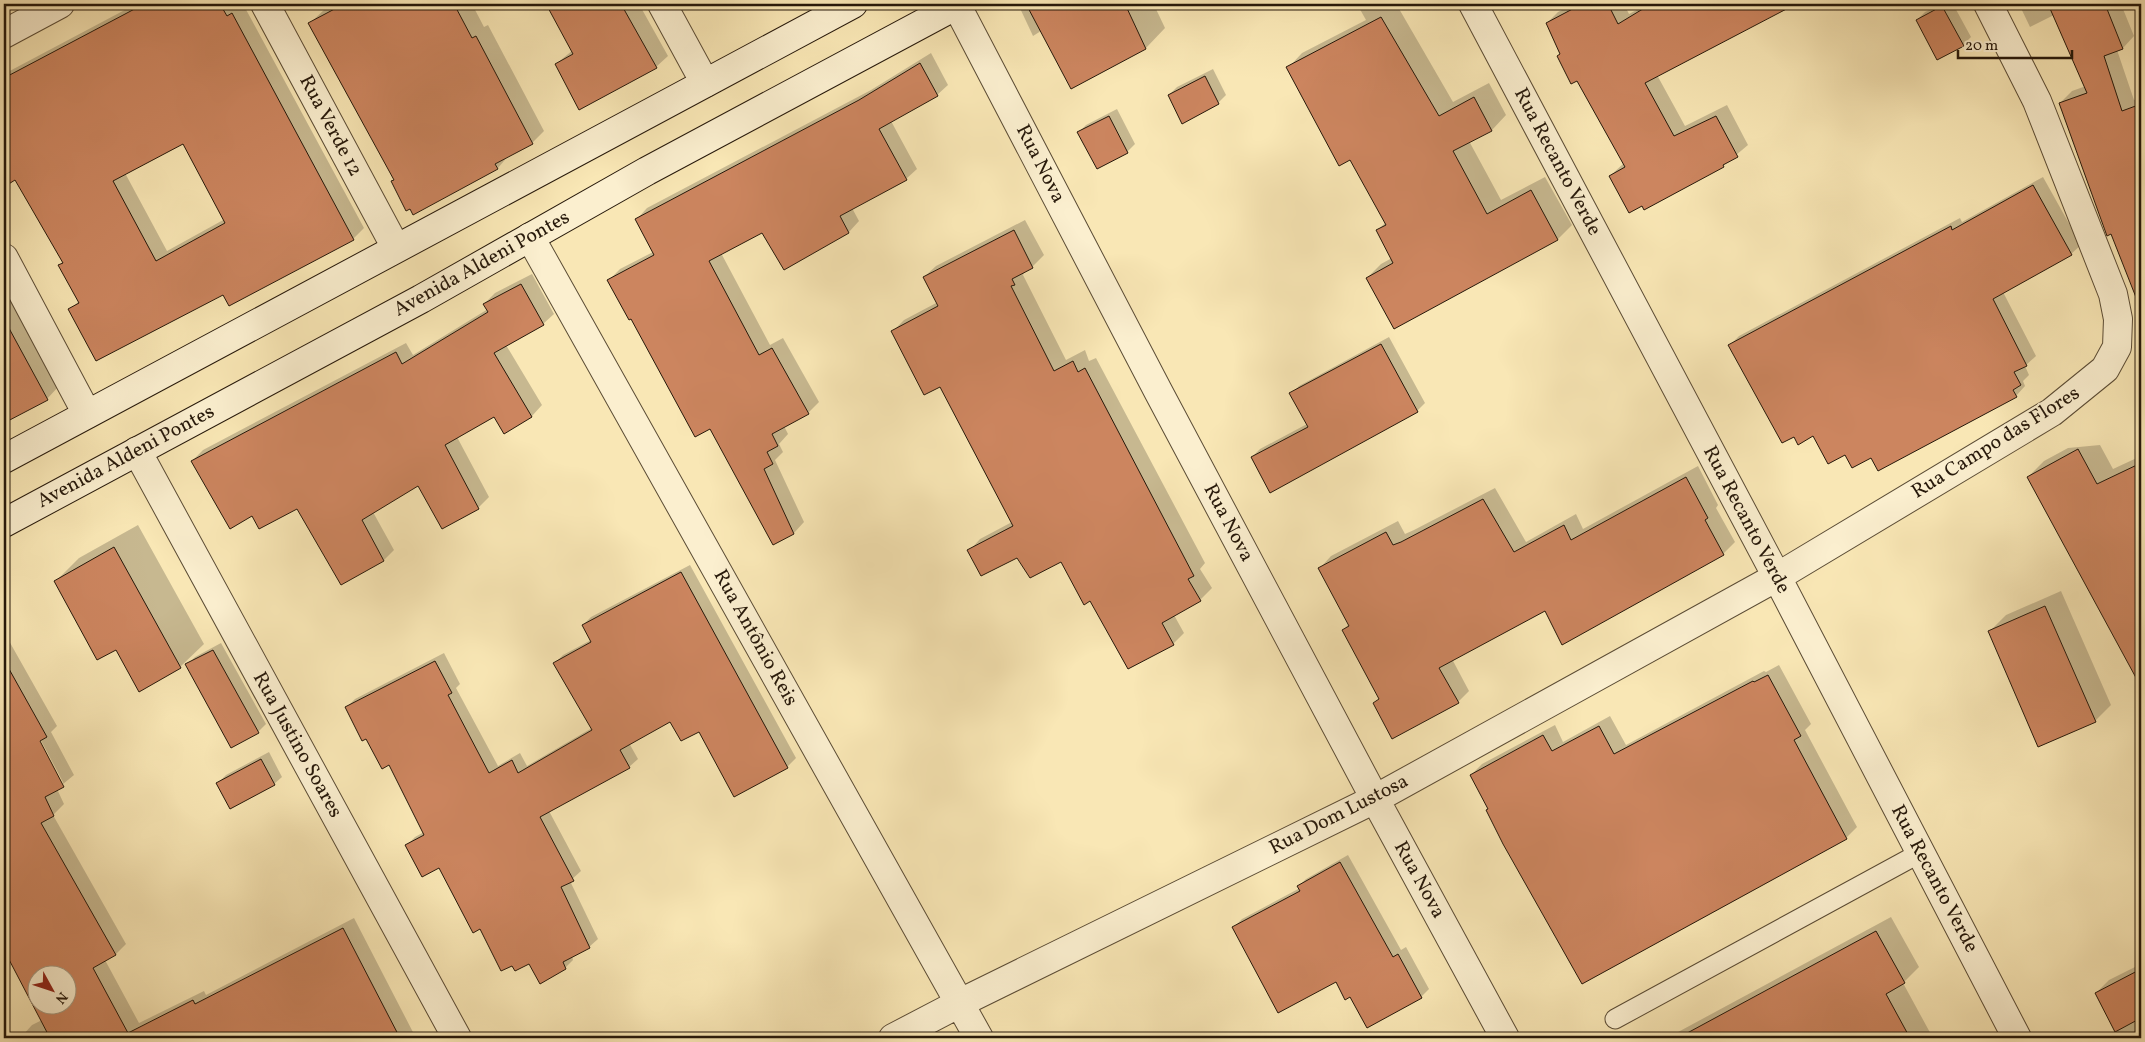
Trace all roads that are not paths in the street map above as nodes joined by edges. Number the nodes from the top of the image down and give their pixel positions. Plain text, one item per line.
1 (60, 4) edge
2 (265, 4) edge
3 (662, 4) edge
4 (853, 4) edge
5 (957, 4) edge
6 (1473, 4) edge
7 (1988, 4) edge
8 (4, 34) edge
9 (705, 83) junction
10 (530, 237) junction
11 (396, 248) junction
12 (4, 258) edge
13 (87, 414) junction
14 (137, 451) junction
15 (4, 459) edge
16 (4, 523) edge
17 (1776, 578) junction
18 (1375, 798) junction
19 (1920, 853) junction
20 (960, 1003) junction
21 (1615, 1019) dead end
22 (457, 1038) edge
23 (893, 1038) edge
24 (979, 1038) edge
25 (1505, 1038) edge
26 (2017, 1038) edge

1 - 8 street
2 - 11 street, Rua Verde 12
3 - 9 street
4 - 9 street
5 - 10 street, Avenida Aldeni Pontes
5 - 18 street, Rua Nova
6 - 17 street, Rua Recanto Verde
7 - 17 street, Rua Campo das Flores
9 - 11 street
10 - 14 street, Avenida Aldeni Pontes
10 - 20 street, Rua Antônio Reis
11 - 13 street
12 - 13 street
13 - 15 street
14 - 16 street, Avenida Aldeni Pontes
14 - 22 street, Rua Justino Soares
17 - 18 street, Rua Dom Lustosa
17 - 19 street, Rua Recanto Verde
18 - 20 street, Rua Dom Lustosa
18 - 25 street, Rua Nova
19 - 21 lane
19 - 26 street, Rua Recanto Verde
20 - 23 street, Rua Dom Lustosa
20 - 24 street, Rua Antônio Reis

